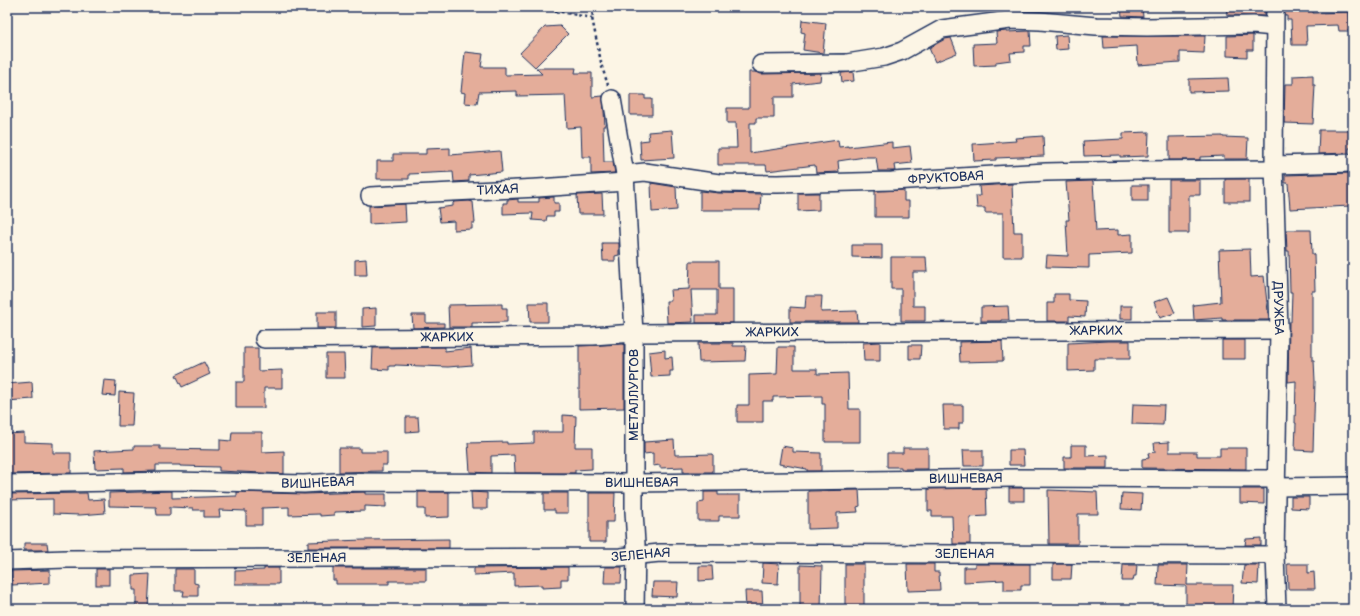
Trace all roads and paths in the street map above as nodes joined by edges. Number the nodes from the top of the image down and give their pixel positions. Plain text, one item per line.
1 (553, 7) edge
2 (594, 7) edge
3 (1275, 7) edge
4 (592, 18) junction
5 (1274, 26) junction
6 (761, 64) dead end
7 (612, 99) joint
8 (1353, 163) edge
9 (1274, 167) junction
10 (625, 178) junction
11 (370, 196) dead end
12 (1278, 330) junction
13 (634, 333) junction
14 (264, 339) dead end
15 (634, 483) junction
16 (1276, 483) junction
17 (7, 484) edge
18 (1353, 486) edge
19 (1275, 554) junction
20 (636, 556) junction
21 (7, 561) edge
22 (635, 609) edge
23 (1277, 609) edge

1 - 4 path
2 - 4 path
3 - 5 street, ДРУЖБА
4 - 7 path
5 - 6 street
5 - 9 street, ДРУЖБА
7 - 10 street, МЕТАЛЛУРГОВ
8 - 9 street, ФРУКТОВАЯ
9 - 10 street, ФРУКТОВАЯ
9 - 12 street, ДРУЖБА
10 - 11 street, ТИХАЯ
10 - 13 street, МЕТАЛЛУРГОВ
12 - 13 street, ЖАРКИХ
12 - 16 street, ДРУЖБА
13 - 14 street, ЖАРКИХ
13 - 15 street, МЕТАЛЛУРГОВ
15 - 16 street, ВИШНЕВАЯ
15 - 17 street, ВИШНЕВАЯ
15 - 20 street, МЕТАЛЛУРГОВ
16 - 18 street, ВИШНЕВАЯ
16 - 19 street, ДРУЖБА
19 - 20 street, ЗЕЛЕНАЯ
19 - 23 street, ДРУЖБА
20 - 21 street, ЗЕЛЕНАЯ
20 - 22 street, МЕТАЛЛУРГОВ

